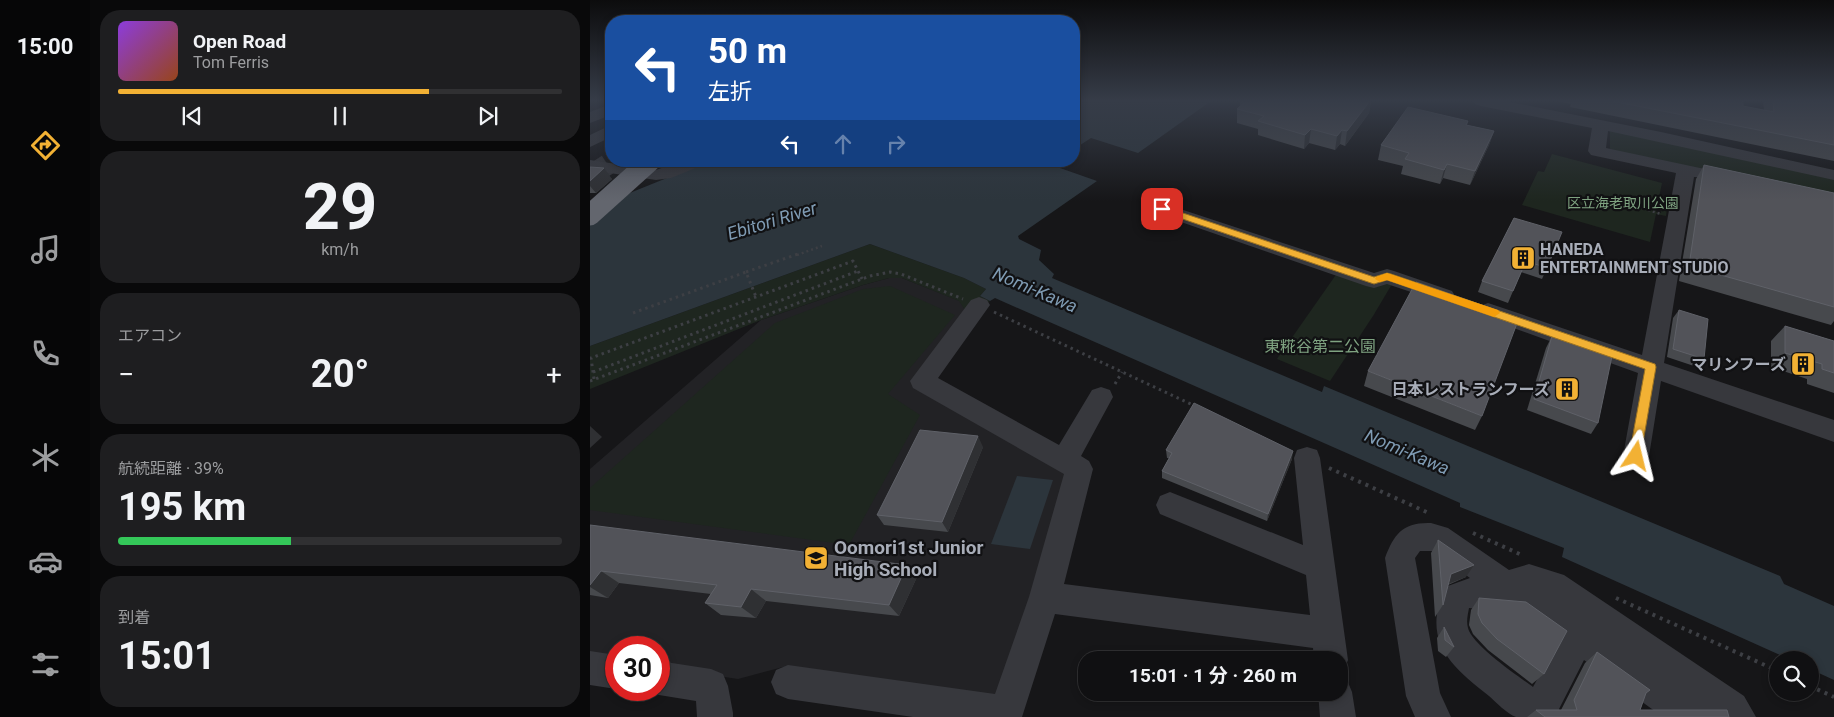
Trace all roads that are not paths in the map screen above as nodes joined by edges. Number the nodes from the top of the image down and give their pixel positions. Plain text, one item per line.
1 (603, 134) edge
2 (1600, 134) edge
3 (1609, 134) edge
4 (590, 142) edge
5 (590, 165) edge
6 (643, 167) edge
7 (682, 167) edge
8 (1686, 170) junction
9 (1834, 174) edge
10 (1715, 176) edge
11 (1162, 209) dead end
12 (590, 215) edge
13 (979, 306) dead end
14 (1651, 367) junction
15 (1101, 397) dead end
16 (1834, 431) edge
17 (1636, 456) dead end
18 (1307, 458) dead end
19 (1064, 461) junction
20 (1170, 505) dead end
21 (1319, 566) junction
22 (1481, 594) junction
23 (1045, 597) junction
24 (1580, 634) junction
25 (1329, 647) edge
26 (590, 668) edge
27 (605, 670) edge
28 (670, 680) edge
29 (788, 682) dead end
30 (1336, 701) edge
31 (1542, 714) edge
32 (715, 717) edge
33 (1338, 717) edge
34 (1433, 717) edge
35 (1686, 717) edge
36 (1693, 717) edge
37 (1738, 717) edge

1 - 4 street
2 - 8 street
3 - 9 street
5 - 7 street
6 - 12 highway, bridge
8 - 10 street
8 - 14 street
11 - 14 street
13 - 19 street
14 - 16 street
14 - 17 street
15 - 19 street
18 - 21 street
19 - 23 street
20 - 21 street
21 - 25 street
22 - 24 street
22 - 31 street
22 - 37 street
23 - 25 street
23 - 29 street
24 - 31 street
24 - 35 street
26 - 27 street
28 - 32 street
30 - 33 street
34 - 36 street

